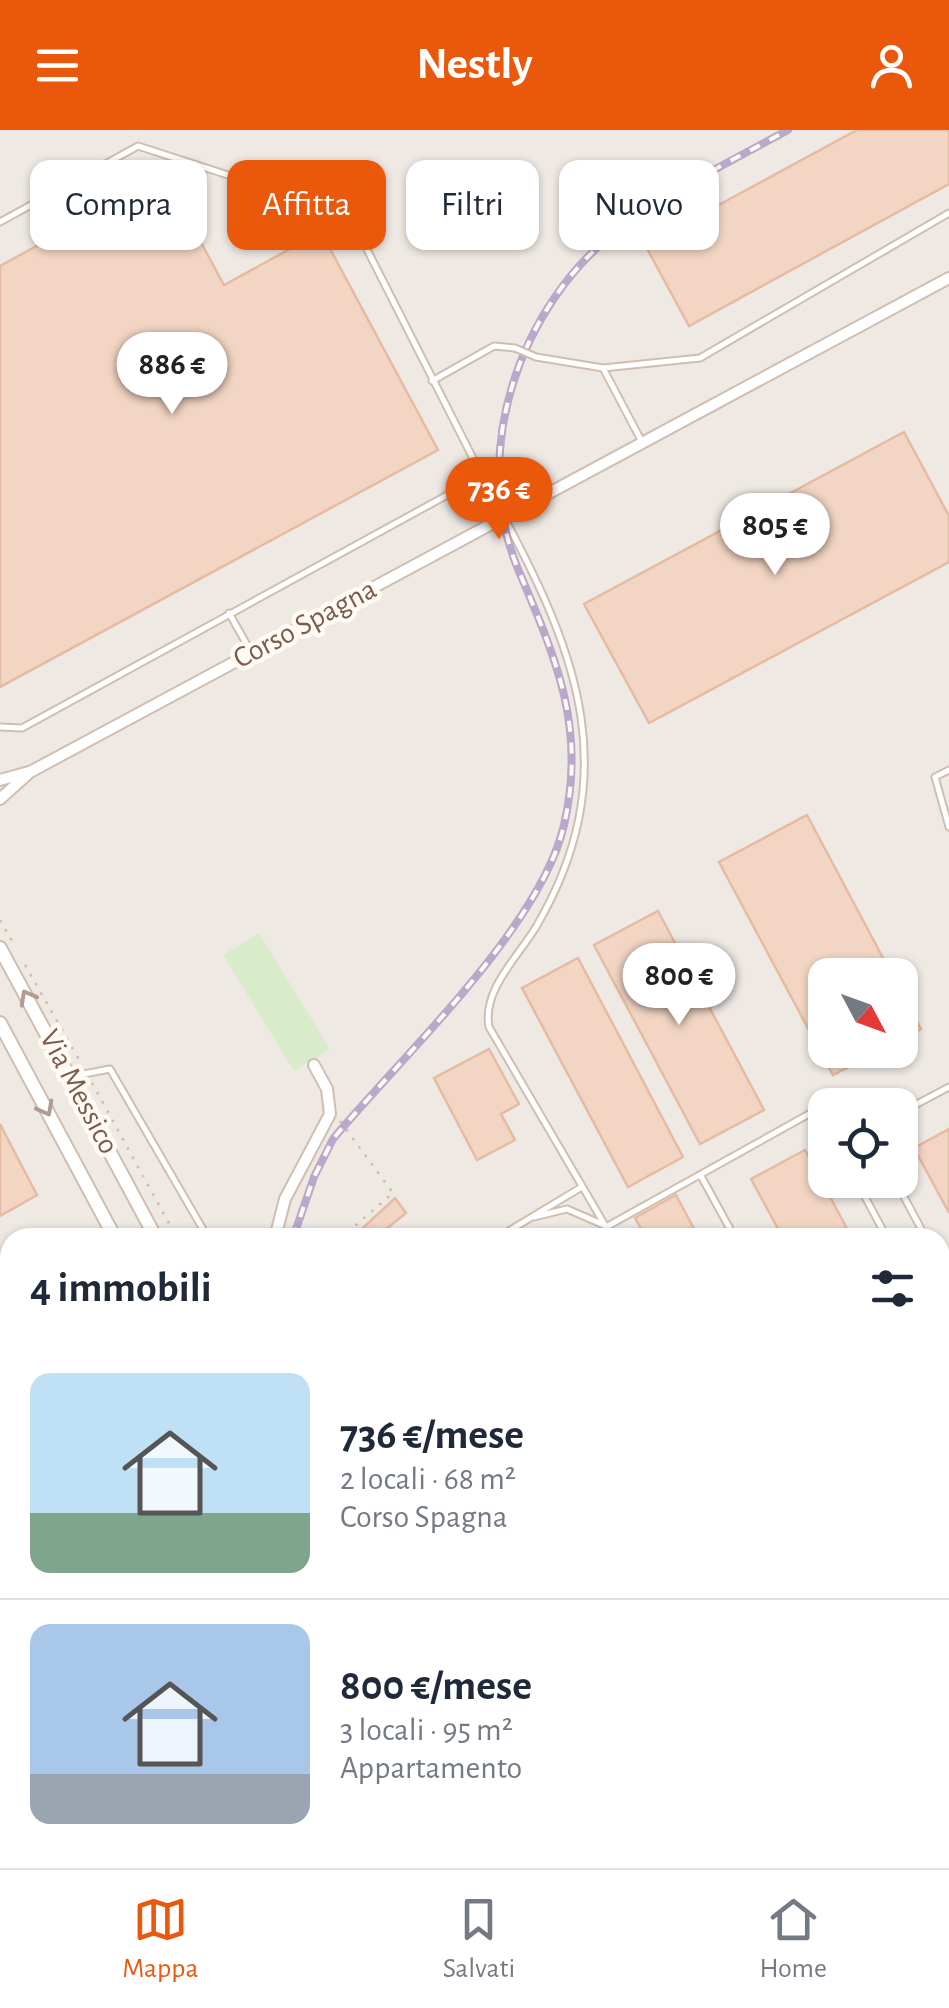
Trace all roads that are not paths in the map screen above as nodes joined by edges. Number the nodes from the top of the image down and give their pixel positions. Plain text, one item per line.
1 (949, 212) edge
2 (0, 222) edge
3 (949, 278) edge
4 (603, 368) junction
5 (432, 381) junction
6 (642, 443) junction
7 (504, 517) junction
8 (229, 613) junction
9 (252, 653) junction
10 (0, 728) edge
11 (949, 770) edge
12 (30, 772) junction
13 (0, 780) edge
14 (0, 799) edge
15 (949, 826) edge
16 (0, 948) edge
17 (0, 1023) edge
18 (314, 1065) dead end
19 (71, 1076) junction
20 (949, 1087) edge
21 (918, 1103) edge
22 (808, 1115) edge
23 (700, 1176) junction
24 (580, 1188) junction
25 (866, 1198) edge
26 (905, 1198) edge
27 (530, 1218) junction
28 (606, 1227) junction
29 (110, 1228) edge
30 (151, 1228) edge
31 (202, 1228) edge
32 (278, 1228) edge
33 (514, 1228) edge
34 (729, 1228) edge
35 (882, 1228) edge
36 (921, 1228) edge

1 - 4 lane
2 - 5 lane
3 - 6 street, Corso Spagna
4 - 5 lane, bridge
4 - 6 lane
5 - 8 lane
6 - 7 street, Corso Spagna
7 - 9 street, Corso Spagna
7 - 24 lane
8 - 9 lane
8 - 10 lane
9 - 12 street, Corso Spagna
11 - 15 lane
12 - 13 street, Corso Spagna
12 - 14 street, Corso Spagna
19 -> 16 street, Via Messico
17 -> 29 street, Via Messico
18 - 32 street
19 - 30 street, Via Messico
19 - 31 lane
20 - 21 lane
22 - 23 lane
23 - 28 lane
23 - 34 lane
24 - 27 lane
24 - 28 lane
25 - 35 lane
26 - 36 lane
27 - 28 lane
27 - 33 lane

